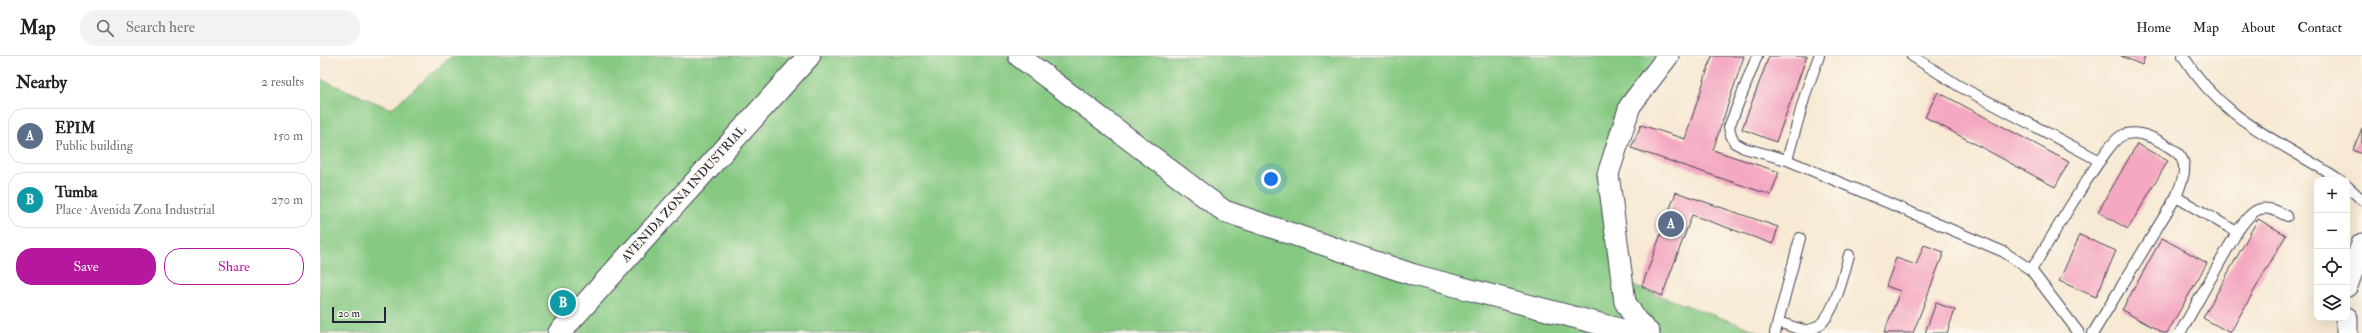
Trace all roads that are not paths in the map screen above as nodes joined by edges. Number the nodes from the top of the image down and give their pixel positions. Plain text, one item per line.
1 (810, 56) edge
2 (1019, 56) edge
3 (1668, 56) edge
4 (1757, 56) edge
5 (1819, 56) edge
6 (1912, 56) edge
7 (2183, 56) edge
8 (1787, 160) junction
9 (2100, 161) junction
10 (2335, 177) edge
11 (2350, 189) edge
12 (2176, 197) junction
13 (2362, 200) edge
14 (2287, 216) dead end
15 (2237, 232) junction
16 (1800, 238) dead end
17 (2362, 244) edge
18 (1850, 255) dead end
19 (2031, 270) junction
20 (2347, 285) edge
21 (1625, 302) junction
22 (1584, 320) junction
23 (2347, 321) edge
24 (1778, 322) junction
25 (559, 333) edge
26 (1634, 333) edge
27 (1649, 333) edge
28 (1775, 333) edge
29 (2079, 333) edge
30 (2093, 333) edge
31 (2180, 333) edge
32 (2347, 333) edge

1 - 25 main road, AVENIDA ZONA INDUSTRIAL
2 - 22 street
3 - 21 street
4 - 8 lane
5 - 8 lane
6 - 9 lane
7 - 10 lane
8 - 19 lane
9 - 12 lane
9 - 19 lane
11 - 13 lane
12 - 15 lane
12 - 30 lane
14 - 15 lane
15 - 31 lane
16 - 24 lane
17 - 20 street
18 - 24 lane
19 - 29 lane
21 - 22 street
21 - 27 street
22 - 26 street
23 - 32 street
24 - 28 lane

